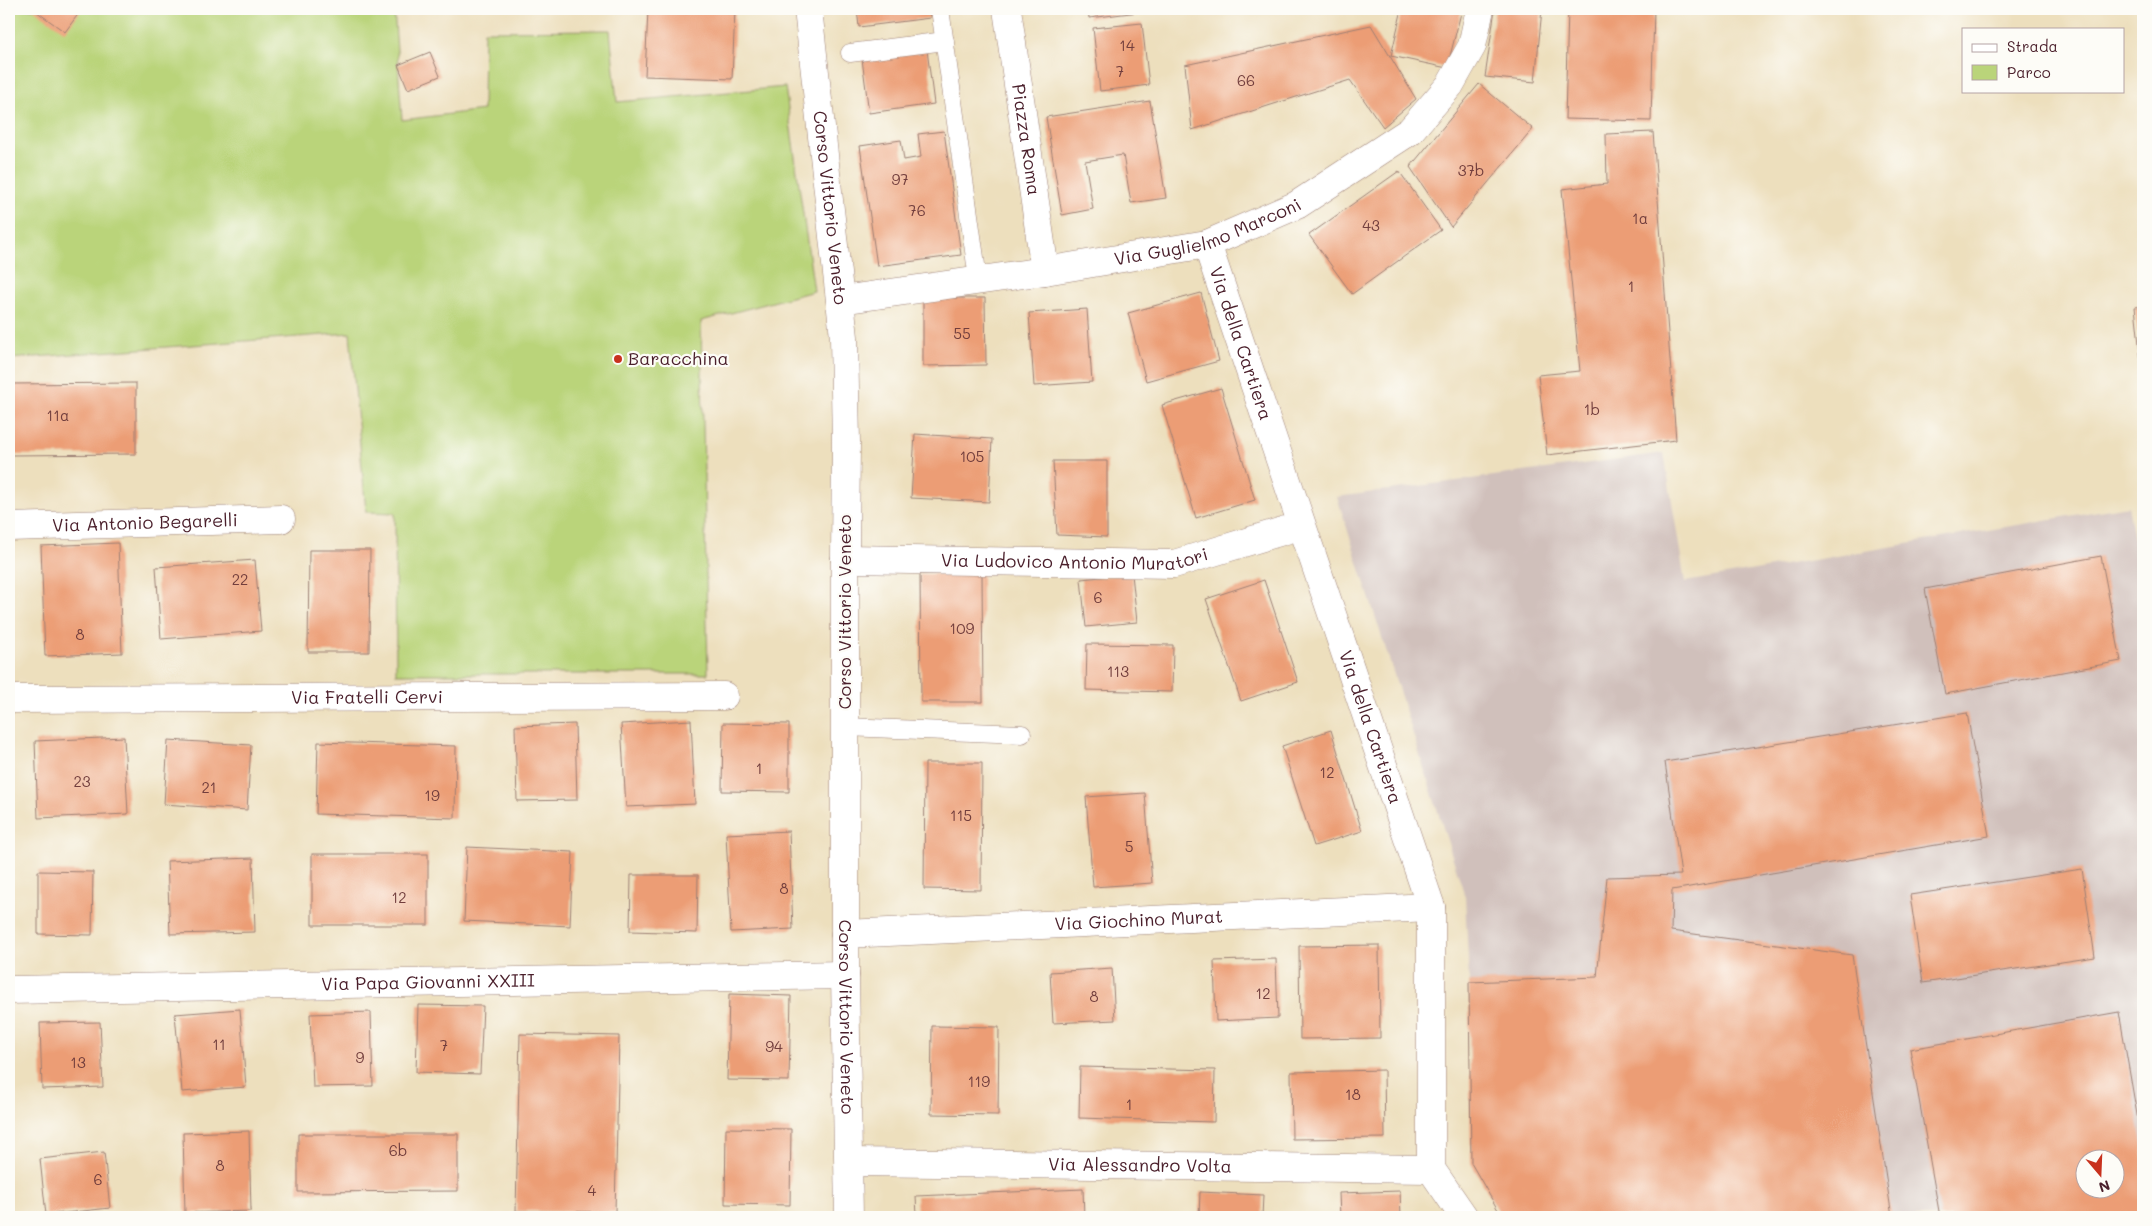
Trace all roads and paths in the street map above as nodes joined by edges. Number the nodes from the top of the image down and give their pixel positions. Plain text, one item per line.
1 (808, 9) edge
2 (940, 9) edge
3 (1007, 9) edge
4 (1480, 9) edge
5 (945, 41) junction
6 (850, 53) dead end
7 (1207, 244) junction
8 (1045, 270) junction
9 (978, 279) junction
10 (841, 300) junction
11 (280, 519) dead end
12 (1299, 526) dead end
13 (9, 527) edge
14 (845, 559) junction
15 (724, 696) dead end
16 (9, 699) edge
17 (845, 727) junction
18 (1022, 734) dead end
19 (1431, 907) junction
20 (845, 934) junction
21 (845, 975) junction
22 (9, 990) edge
23 (849, 1162) junction
24 (1431, 1169) junction
25 (849, 1217) edge
26 (1464, 1217) edge

1 - 10 street, Corso Vittorio Veneto
2 - 5 lane
3 - 8 street, Piazza Roma
4 - 7 street, Via Guglielmo Marconi
5 - 6 lane
5 - 9 lane
7 - 8 street, Via Guglielmo Marconi
7 - 19 street, Via della Cartiera
8 - 9 street, Via Guglielmo Marconi
9 - 10 street, Via Guglielmo Marconi
10 - 14 street, Corso Vittorio Veneto
11 - 13 street, Via Antonio Begarelli
12 - 14 street, Via Ludovico Antonio Muratori
14 - 17 street, Corso Vittorio Veneto
15 - 16 street, Via Fratelli Cervi
17 - 18 lane
17 - 20 street, Corso Vittorio Veneto
19 - 20 street, Via Giochino Murat
19 - 24 street, Via della Cartiera
20 - 21 street, Corso Vittorio Veneto
21 - 22 street, Via Papa Giovanni XXIII
21 - 23 street, Corso Vittorio Veneto
23 - 24 street, Via Alessandro Volta
23 - 25 street, Corso Vittorio Veneto
24 - 26 street

